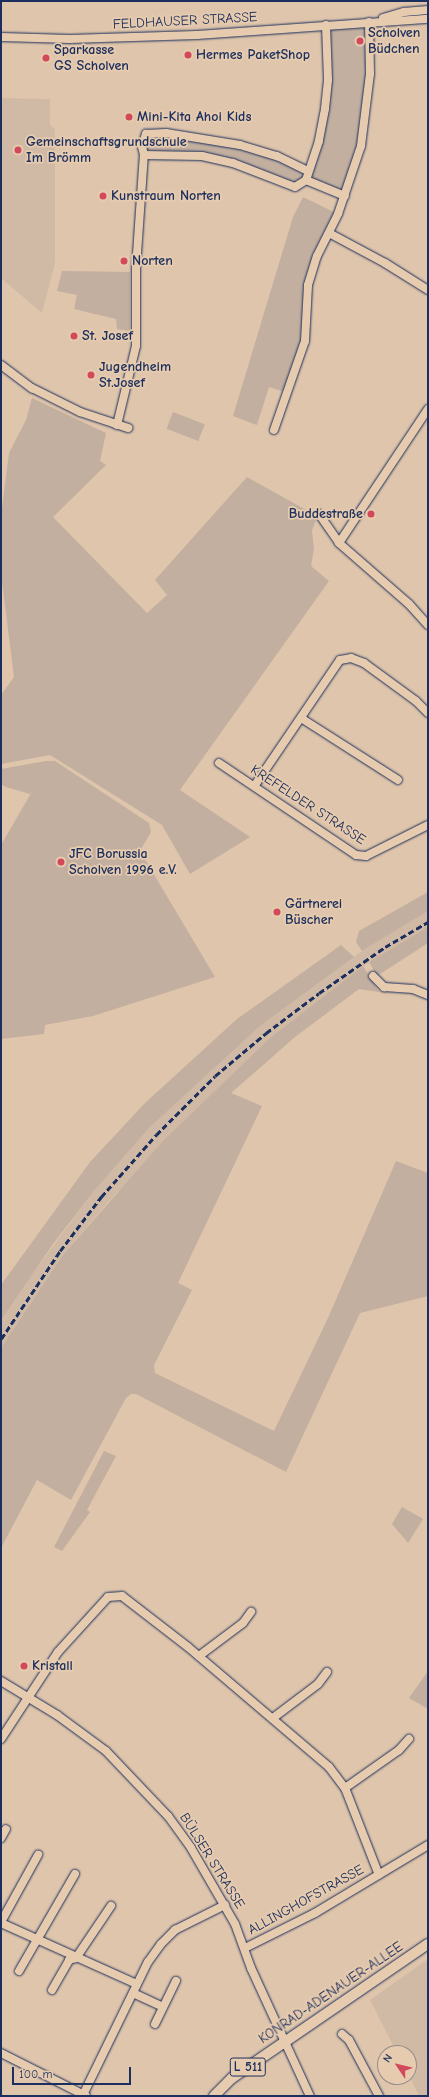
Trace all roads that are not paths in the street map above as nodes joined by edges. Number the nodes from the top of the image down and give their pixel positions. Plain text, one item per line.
1 (428, 10) edge
2 (428, 19) edge
3 (369, 22) junction
4 (326, 25) junction
5 (1, 37) edge
6 (144, 155) junction
7 (308, 170) junction
8 (306, 180) junction
9 (345, 196) junction
10 (329, 233) junction
11 (428, 290) edge
12 (1, 365) edge
13 (428, 409) edge
14 (117, 425) junction
15 (128, 428) dead end
16 (274, 430) dead end
17 (319, 514) dead end
18 (340, 543) junction
19 (428, 625) edge
20 (428, 713) edge
21 (301, 718) junction
22 (218, 763) dead end
23 (398, 780) dead end
24 (255, 786) junction
25 (428, 825) edge
26 (372, 976) dead end
27 (428, 995) edge
28 (251, 1612) dead end
29 (199, 1656) junction
30 (327, 1672) dead end
31 (1, 1681) edge
32 (28, 1696) junction
33 (273, 1718) junction
34 (1, 1739) edge
35 (409, 1739) dead end
36 (345, 1788) junction
37 (6, 1829) dead end
38 (1, 1838) edge
39 (428, 1845) edge
40 (38, 1855) dead end
41 (75, 1874) dead end
42 (379, 1875) junction
43 (225, 1905) junction
44 (111, 1906) dead end
45 (1, 1922) edge
46 (37, 1940) junction
47 (428, 1944) edge
48 (245, 1948) junction
49 (76, 1958) junction
50 (19, 1971) dead end
51 (176, 1981) dead end
52 (137, 1984) junction
53 (52, 1990) dead end
54 (133, 1993) junction
55 (163, 2007) junction
56 (155, 2024) dead end
57 (342, 2034) dead end
58 (286, 2041) junction
59 (1, 2053) edge
60 (85, 2095) edge
61 (214, 2096) edge
62 (310, 2096) edge
63 (379, 2096) edge

1 - 3 street, FELDHAUSER STRASSE
2 - 3 street, FELDHAUSER STRASSE
3 - 4 street, FELDHAUSER STRASSE
3 - 9 street
4 - 5 street, FELDHAUSER STRASSE
4 - 7 street
6 - 7 street
6 - 8 street
6 - 14 street
7 - 8 street
8 - 9 street
9 - 10 street
10 - 11 street
10 - 16 street
12 - 14 street
13 - 18 street
14 - 15 street
17 - 18 street
18 - 19 street
20 - 21 street
21 - 23 street
21 - 24 street
22 - 24 street, KREFELDER STRASSE
24 - 25 street, KREFELDER STRASSE
26 - 27 street
28 - 29 street
29 - 32 street, ALLINGHOFSTRASSE
29 - 33 street, ALLINGHOFSTRASSE
30 - 33 street
31 - 32 street, BÜLSER STRASSE
32 - 34 street, ALLINGHOFSTRASSE
32 - 43 street, BÜLSER STRASSE
33 - 36 street, ALLINGHOFSTRASSE
35 - 36 street
36 - 42 street, ALLINGHOFSTRASSE
37 - 38 street
39 - 42 street, ALLINGHOFSTRASSE
40 - 45 street
41 - 46 street
42 - 48 street, ALLINGHOFSTRASSE
43 - 48 street, BÜLSER STRASSE
43 - 52 street
44 - 49 street
45 - 46 street
46 - 49 street
46 - 50 street
47 - 58 main road, KONRAD-ADENAUER-ALLEE / L 511
48 - 58 street, BÜLSER STRASSE
49 - 52 street
49 - 53 street
51 - 55 street
52 - 54 street
54 - 55 street
54 - 60 street
55 - 56 street
57 - 63 street
58 - 61 main road, KONRAD-ADENAUER-ALLEE / L 511
58 - 62 street, BÜLSER STRASSE
59 - 60 street

